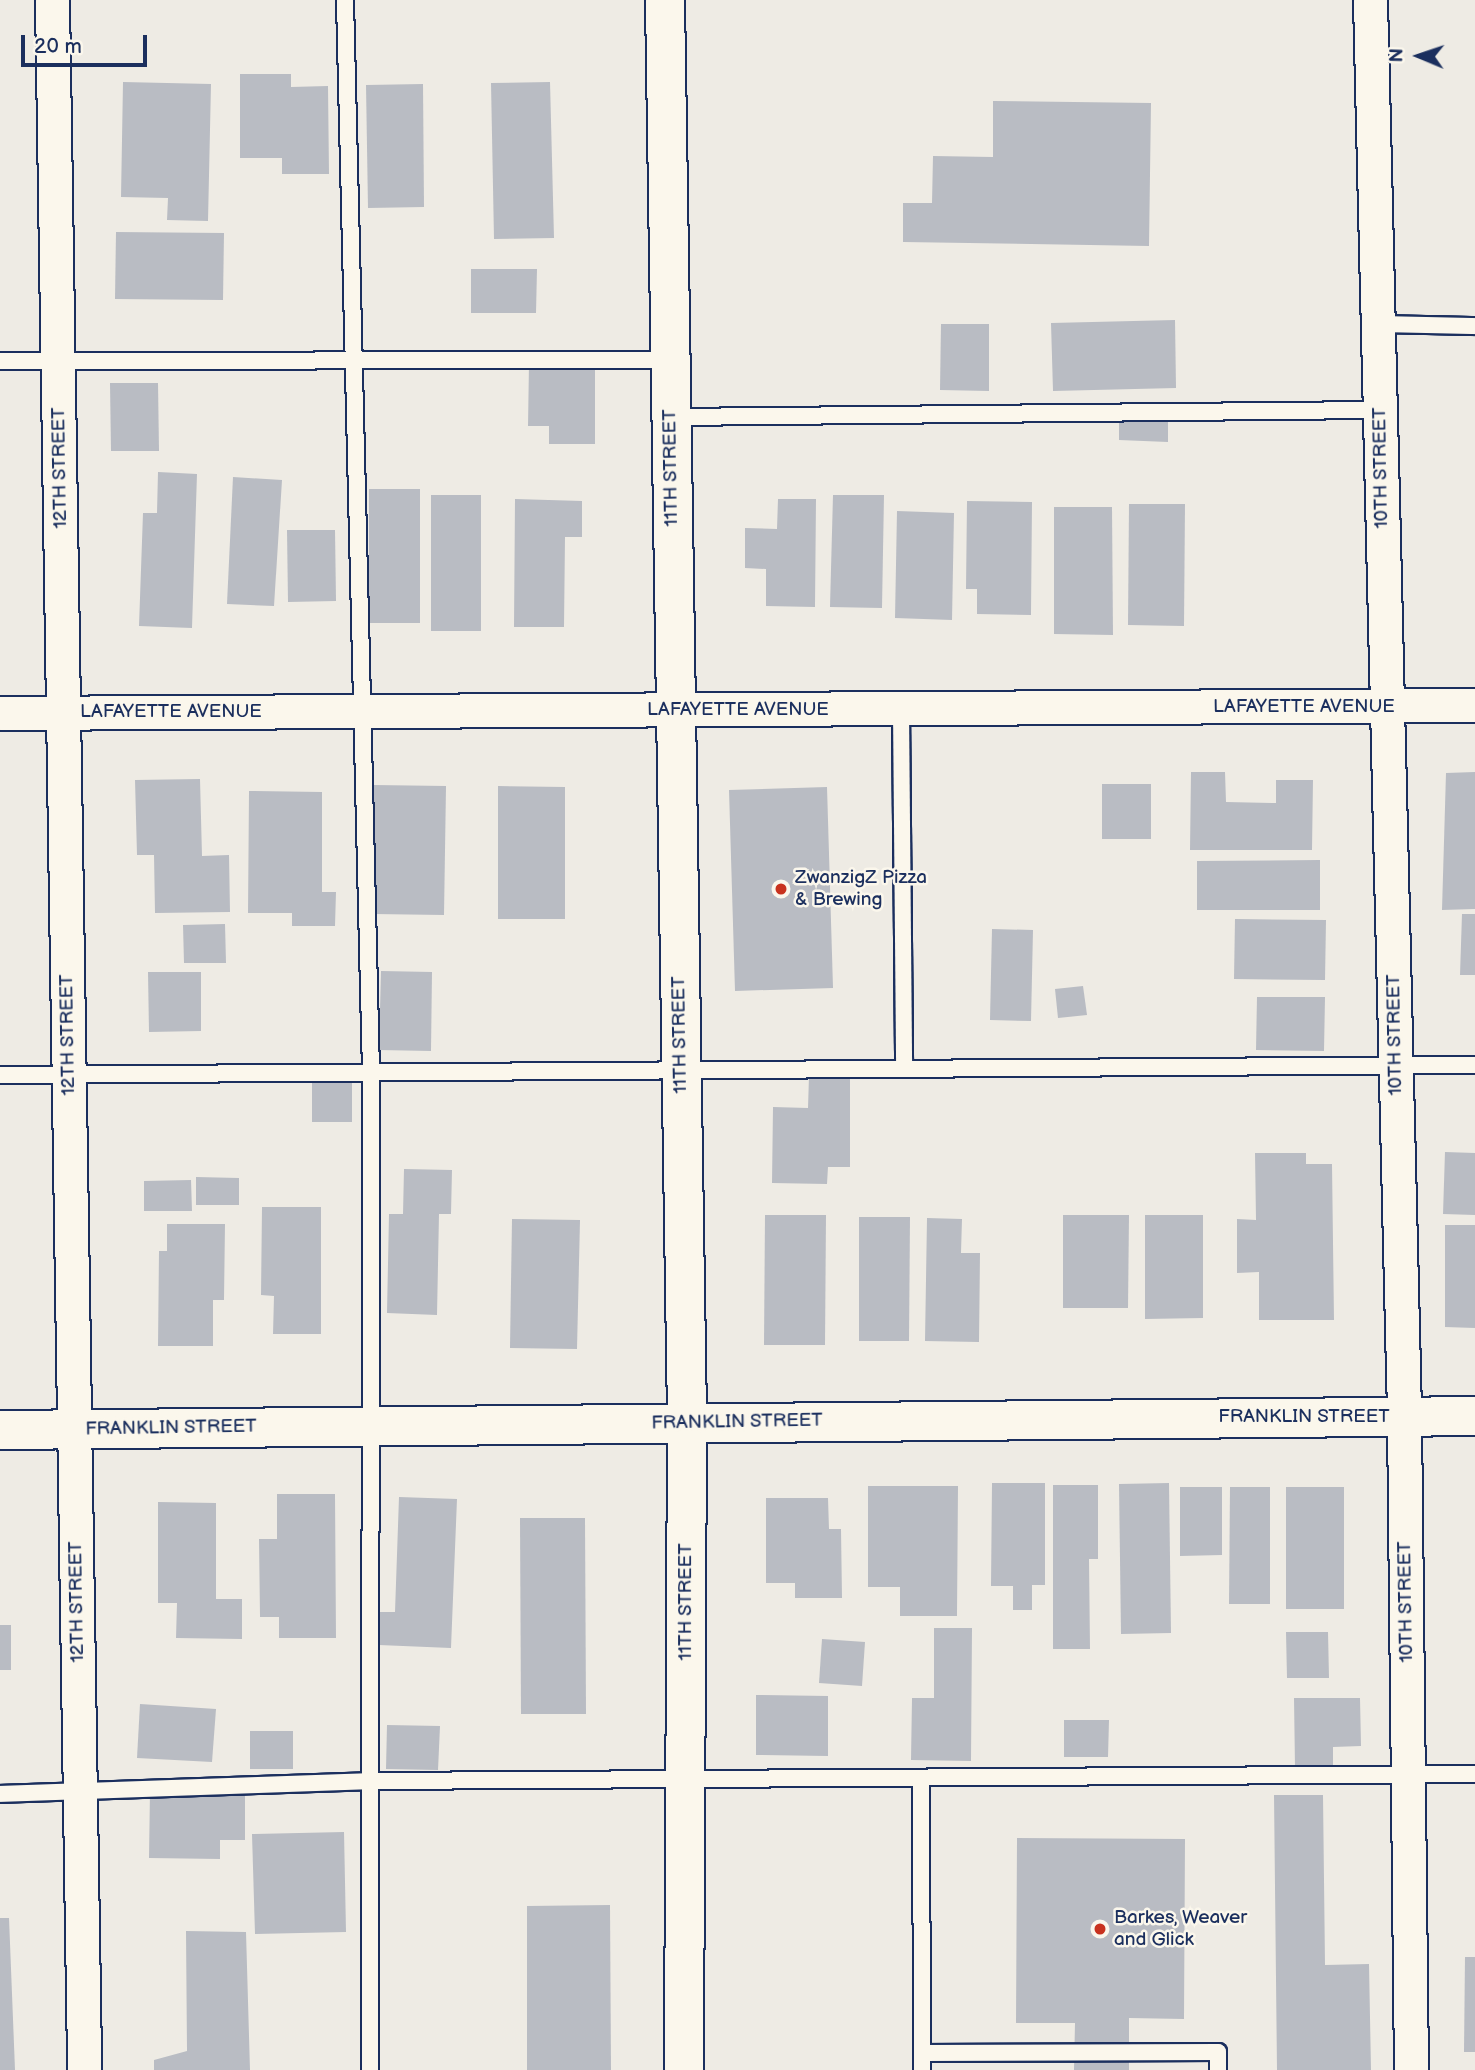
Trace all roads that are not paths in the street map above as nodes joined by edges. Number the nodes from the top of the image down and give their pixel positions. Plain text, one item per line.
1 (52, 0) edge
2 (345, 0) edge
3 (665, 0) edge
4 (1370, 0) edge
5 (1377, 324) junction
6 (1475, 326) edge
7 (58, 360) junction
8 (353, 360) junction
9 (669, 360) junction
10 (0, 361) edge
11 (1379, 410) junction
12 (670, 417) junction
13 (1475, 705) edge
14 (1387, 706) junction
15 (901, 709) junction
16 (674, 710) junction
17 (364, 711) junction
18 (0, 713) edge
19 (64, 713) junction
20 (1475, 1065) edge
21 (1396, 1066) junction
22 (904, 1068) junction
23 (681, 1069) junction
24 (372, 1072) junction
25 (0, 1075) edge
26 (69, 1075) junction
27 (1404, 1416) junction
28 (1475, 1416) edge
29 (687, 1422) junction
30 (370, 1426) junction
31 (74, 1429) junction
32 (0, 1430) edge
33 (1408, 1774) junction
34 (1475, 1774) edge
35 (921, 1778) junction
36 (685, 1780) junction
37 (373, 1781) junction
38 (80, 1793) junction
39 (0, 1794) edge
40 (922, 2053) junction
41 (84, 2070) edge
42 (370, 2070) edge
43 (684, 2070) edge
44 (922, 2070) edge
45 (1218, 2070) edge
46 (1411, 2070) edge

1 - 7 street, 12TH STREET
2 - 8 lane
3 - 9 street, 11TH STREET
4 - 5 street, 10TH STREET
5 - 6 lane
5 - 11 street, 10TH STREET
7 - 8 lane
7 - 10 lane
7 - 19 street, 12TH STREET
8 - 9 lane
8 - 17 lane
9 - 12 street, 11TH STREET
11 - 12 lane
11 - 14 street, 10TH STREET
12 - 16 street, 11TH STREET
13 - 14 street, LAFAYETTE AVENUE
14 - 15 street, LAFAYETTE AVENUE
14 - 21 street, 10TH STREET
15 - 16 street, LAFAYETTE AVENUE
15 - 22 lane
16 - 17 street, LAFAYETTE AVENUE
16 - 23 street, 11TH STREET
17 - 19 street, LAFAYETTE AVENUE
17 - 24 lane
18 - 19 street, LAFAYETTE AVENUE
19 - 26 street, 12TH STREET
20 - 21 lane
21 - 22 lane
21 - 27 street, 10TH STREET
22 - 23 lane
23 - 24 lane
23 - 29 street, 11TH STREET
24 - 26 lane
24 - 30 lane
25 - 26 lane
26 - 31 street, 12TH STREET
27 - 28 street, FRANKLIN STREET
27 - 29 street, FRANKLIN STREET
27 - 33 street, 10TH STREET
29 - 30 street, FRANKLIN STREET
29 - 36 street, 11TH STREET
30 - 31 street, FRANKLIN STREET
30 - 37 lane
31 - 32 street, FRANKLIN STREET
31 - 38 street, 12TH STREET
33 - 34 lane
33 - 35 lane
33 - 46 street, 10TH STREET
35 - 36 lane
35 - 40 lane
36 - 37 lane
36 - 43 street, 11TH STREET
37 - 38 lane
37 - 42 lane
38 - 39 lane
38 - 41 street, 12TH STREET
40 - 44 lane
40 - 45 lane

